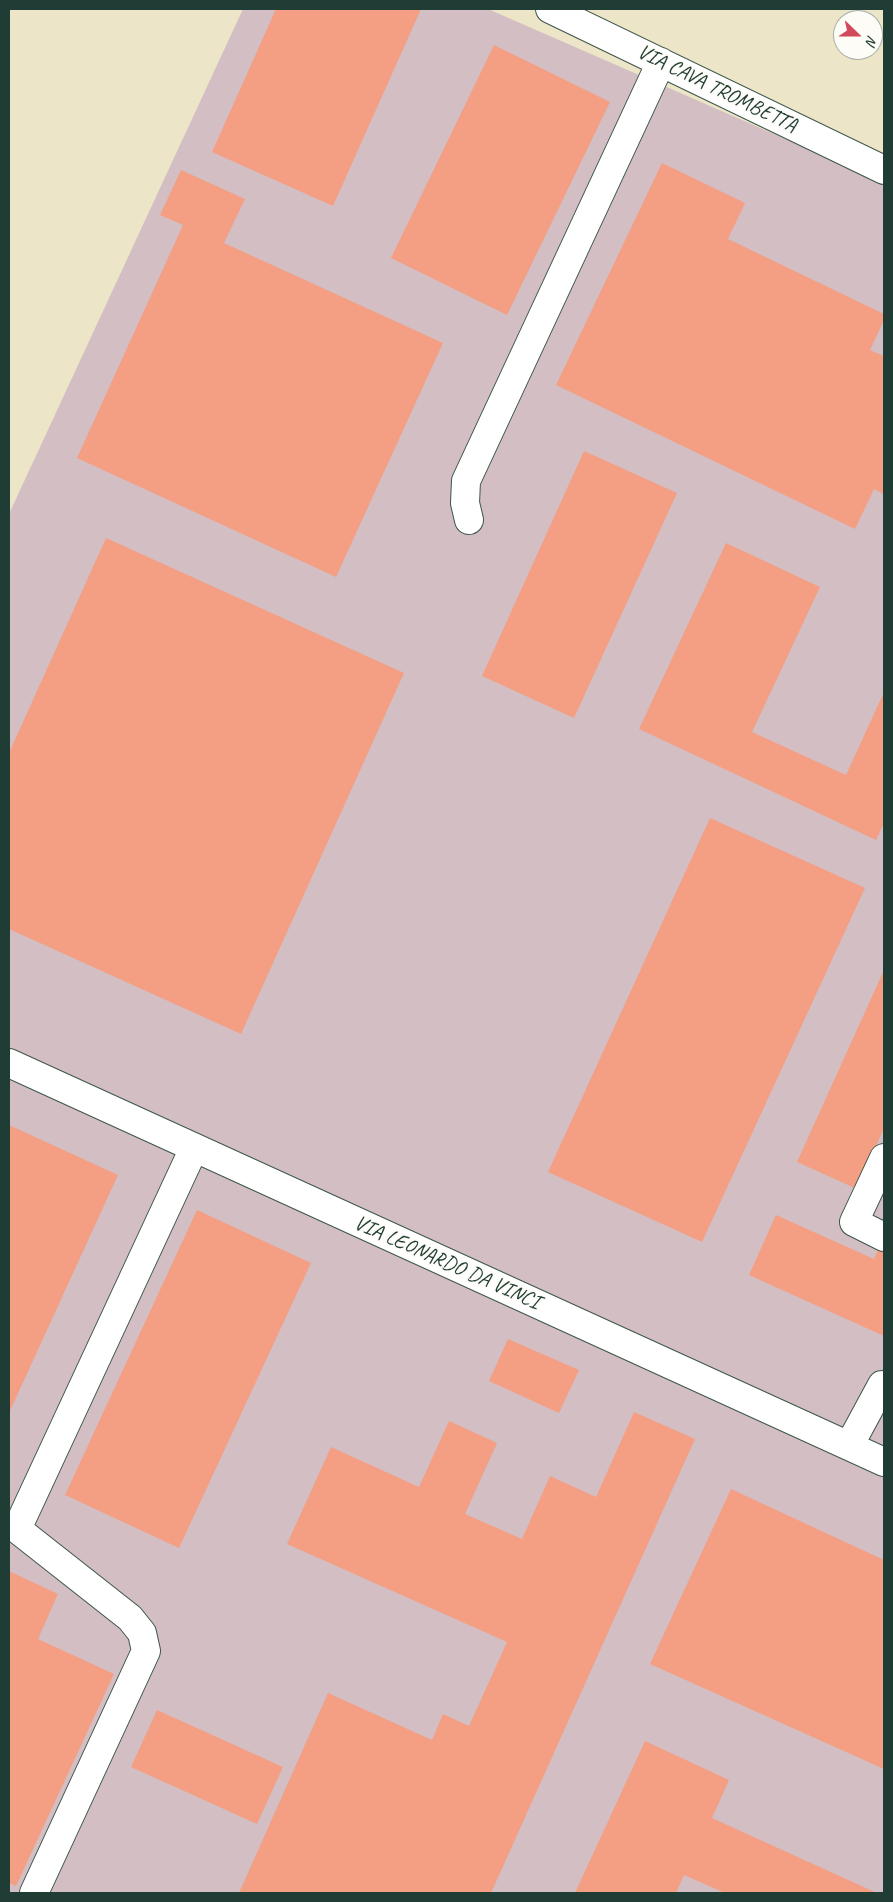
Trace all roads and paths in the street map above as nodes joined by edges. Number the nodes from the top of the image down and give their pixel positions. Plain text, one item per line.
1 (550, 9) edge
2 (660, 62) junction
3 (884, 170) edge
4 (469, 520) dead end
5 (9, 1063) edge
6 (194, 1148) junction
7 (884, 1158) edge
8 (884, 1236) edge
9 (884, 1384) edge
10 (849, 1446) junction
11 (884, 1462) edge
12 (13, 1527) edge
13 (34, 1893) edge

1 - 2 street, VIA CAVA TROMBETTA
2 - 3 street, VIA CAVA TROMBETTA
2 - 4 street
5 - 6 street, VIA LEONARDO DA VINCI
6 - 10 street, VIA LEONARDO DA VINCI
6 - 12 street
7 - 8 street
9 - 10 street
10 - 11 street, VIA LEONARDO DA VINCI
12 - 13 street

